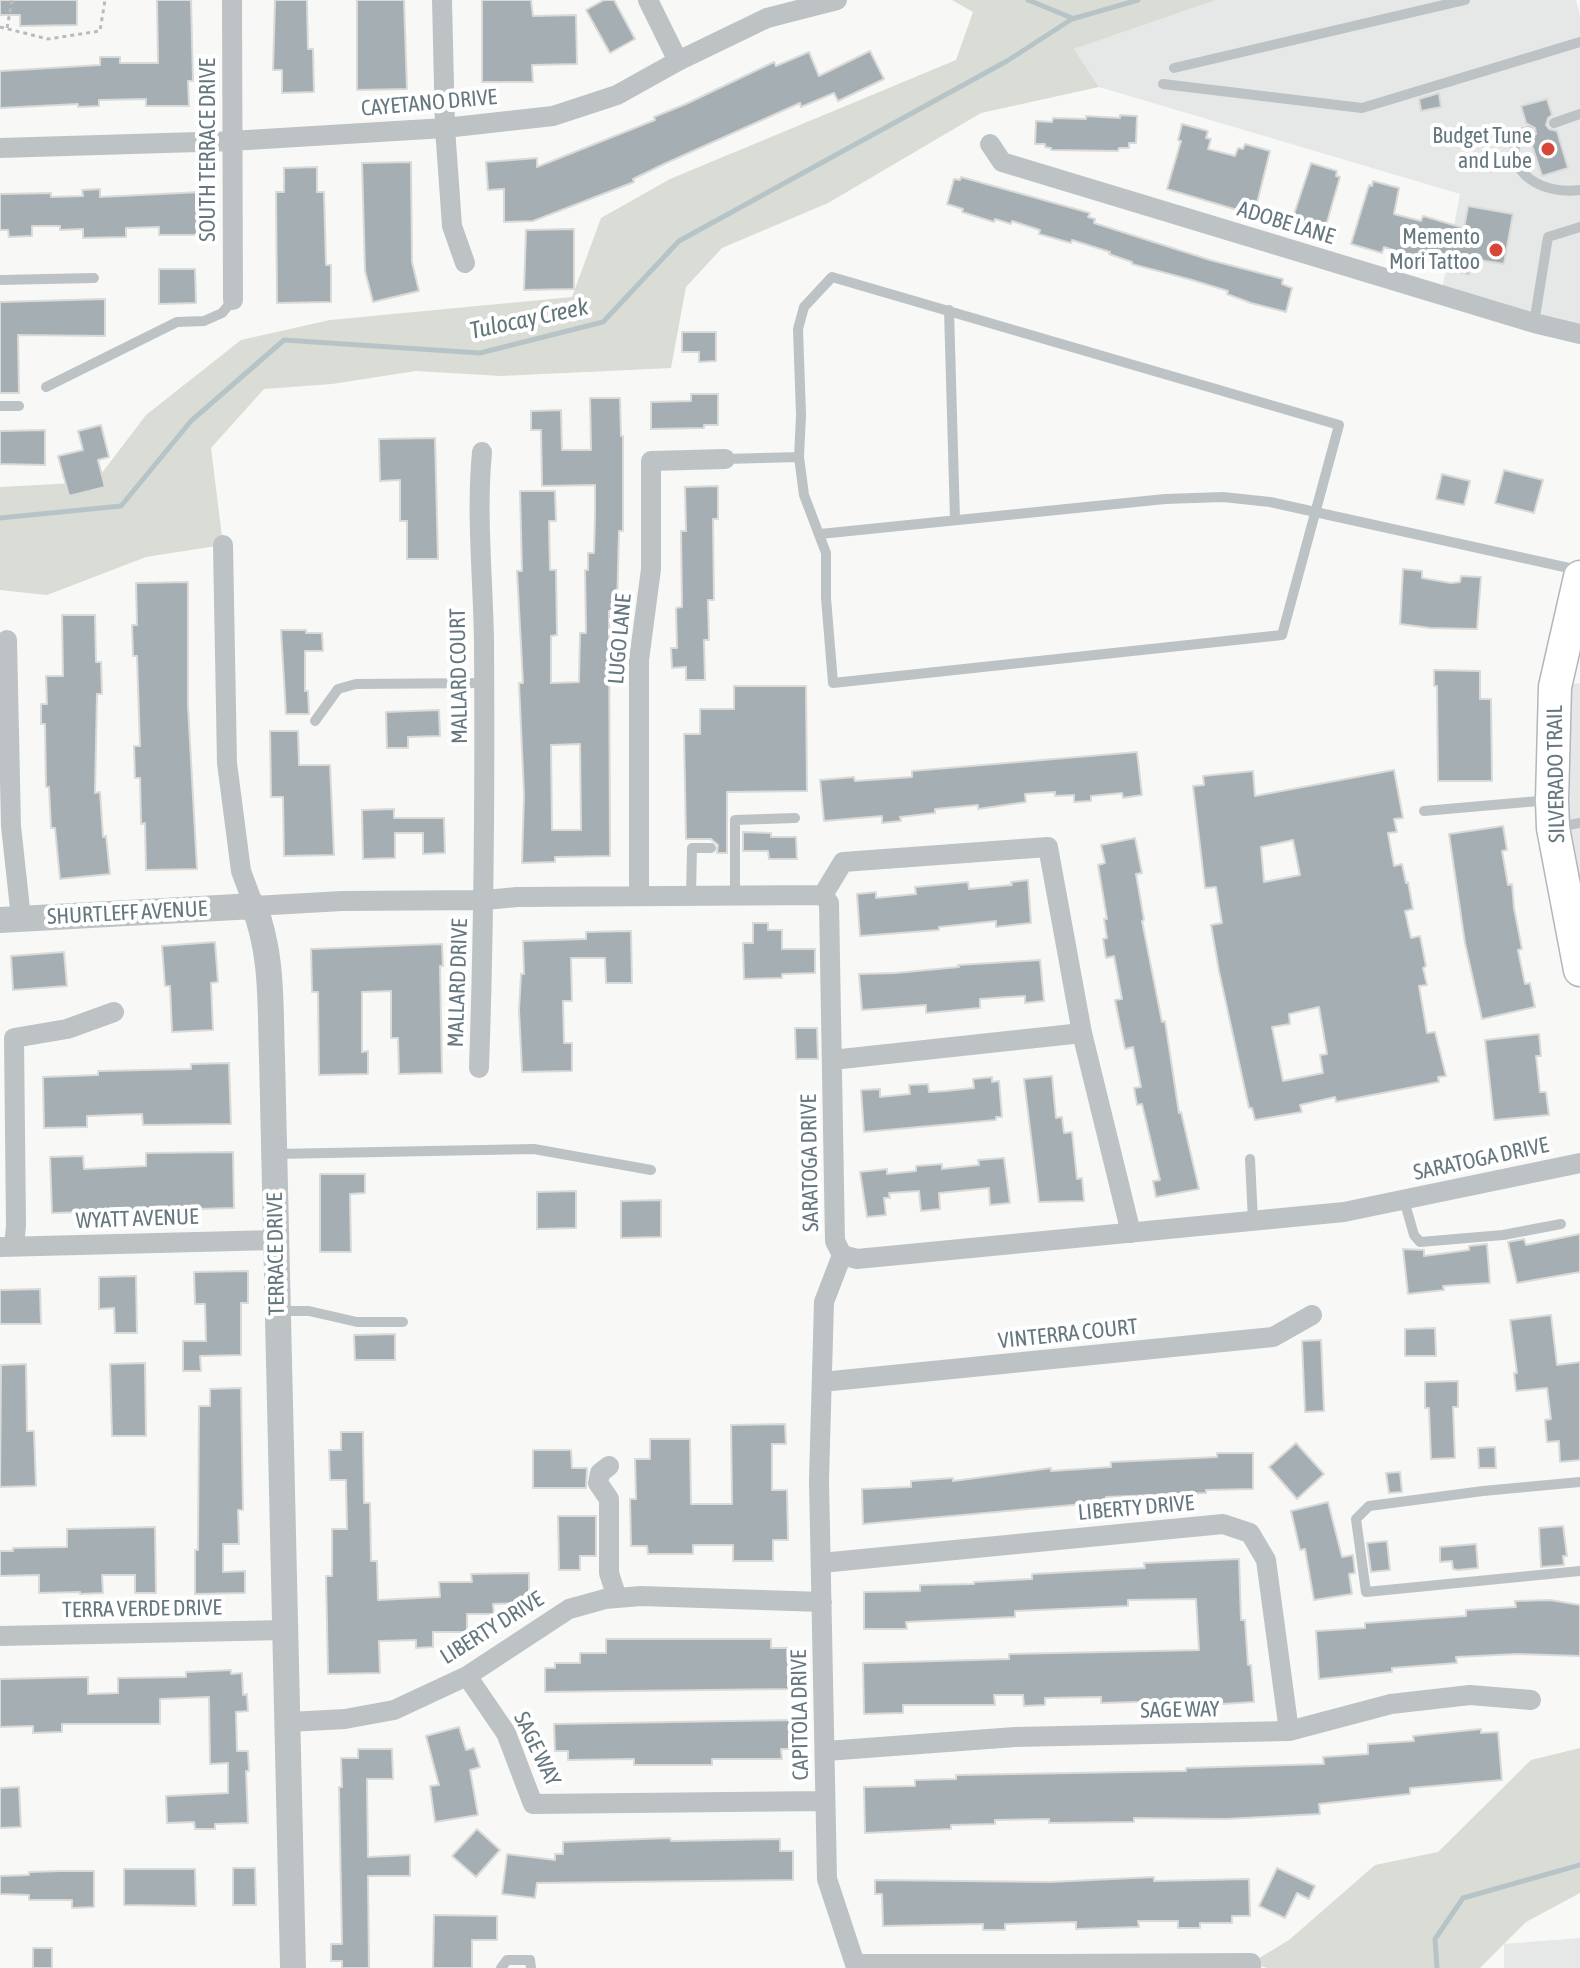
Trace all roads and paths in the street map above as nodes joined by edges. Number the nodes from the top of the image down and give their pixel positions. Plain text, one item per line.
1 (12, 0) edge
2 (105, 0) edge
3 (232, 0) edge
4 (442, 0) edge
5 (648, 0) edge
6 (837, 0) edge
7 (1465, 0) edge
8 (0, 27) edge
9 (7, 28) junction
10 (1580, 42) edge
11 (678, 61) junction
12 (1174, 68) dead end
13 (1163, 84) dead end
14 (1580, 114) edge
15 (1554, 123) dead end
16 (445, 128) junction
17 (1528, 131) dead end
18 (231, 141) junction
19 (990, 144) dead end
20 (0, 148) edge
21 (1580, 190) edge
22 (1580, 227) edge
23 (465, 263) dead end
24 (94, 278) dead end
25 (0, 280) edge
26 (233, 300) joint
27 (949, 310) junction
28 (1534, 323) junction
29 (1579, 334) edge
30 (46, 387) dead end
31 (0, 406) edge
32 (19, 406) dead end
33 (482, 452) dead end
34 (799, 457) junction
35 (725, 459) joint
36 (1316, 514) junction
37 (955, 520) junction
38 (820, 534) junction
39 (223, 545) dead end
40 (1580, 571) edge
41 (1580, 577) edge
42 (7, 640) dead end
43 (484, 683) junction
44 (315, 721) dead end
45 (1424, 811) dead end
46 (1562, 817) edge
47 (795, 818) dead end
48 (711, 848) dead end
49 (1572, 887) edge
50 (639, 894) junction
51 (691, 895) junction
52 (735, 895) junction
53 (823, 895) junction
54 (485, 900) junction
55 (254, 906) junction
56 (11, 919) edge
57 (1580, 970) edge
58 (114, 1012) dead end
59 (1082, 1033) junction
60 (832, 1060) junction
61 (479, 1068) dead end
62 (274, 1154) junction
63 (1250, 1159) dead end
64 (1580, 1163) edge
65 (651, 1170) dead end
66 (1404, 1200) junction
67 (1253, 1221) junction
68 (1561, 1224) dead end
69 (1131, 1233) junction
70 (275, 1240) junction
71 (7, 1247) edge
72 (842, 1255) junction
73 (277, 1311) junction
74 (1312, 1315) dead end
75 (403, 1322) dead end
76 (822, 1382) junction
77 (609, 1466) dead end
78 (1580, 1482) edge
79 (821, 1563) junction
80 (1580, 1571) edge
81 (617, 1598) junction
82 (822, 1602) junction
83 (286, 1630) junction
84 (0, 1636) edge
85 (467, 1676) junction
86 (1531, 1700) dead end
87 (289, 1722) junction
88 (1289, 1731) junction
89 (826, 1751) junction
90 (825, 1801) junction
91 (1058, 1966) edge
92 (1251, 1966) edge
93 (293, 1968) edge
94 (501, 1968) edge
95 (531, 1968) edge

1 - 9 path
2 - 9 path
3 - 18 street, SOUTH TERRACE DRIVE
4 - 16 street
5 - 11 street
6 - 11 street, CAYETANO DRIVE
7 - 12 lane
8 - 9 path
10 - 13 lane
11 - 16 street, CAYETANO DRIVE
14 - 15 lane
16 - 18 street, CAYETANO DRIVE
16 - 23 street
17 - 21 lane
18 - 20 street, CAYETANO DRIVE
18 - 26 street, SOUTH TERRACE DRIVE
19 - 28 street, ADOBE LANE
22 - 28 lane
24 - 25 lane
26 - 30 lane
27 - 34 lane
27 - 36 lane
27 - 37 lane
28 - 29 street, ADOBE LANE
31 - 32 lane
33 - 43 street, MALLARD COURT
34 - 35 lane
34 - 38 lane
35 - 50 street, LUGO LANE
36 - 37 lane
36 - 38 lane
36 - 40 lane
37 - 38 lane
39 - 55 street, TERRACE DRIVE
41 - 46 main road, SILVERADO TRAIL
42 - 56 street
43 - 44 lane
43 - 54 street, MALLARD COURT
45 - 46 lane
46 - 49 main road, SILVERADO TRAIL
47 - 52 lane
48 - 51 lane
49 - 57 main road, SILVERADO TRAIL
50 - 51 street
50 - 54 street
51 - 52 street
52 - 53 street
53 - 59 street
53 - 60 street, SARATOGA DRIVE
54 - 55 street
54 - 61 street, MALLARD DRIVE
55 - 56 street, SHURTLEFF AVENUE
55 - 62 street, TERRACE DRIVE
58 - 71 street
59 - 60 street
59 - 69 street
60 - 72 street, SARATOGA DRIVE
62 - 65 lane
62 - 70 street, TERRACE DRIVE
63 - 67 lane
64 - 66 street, SARATOGA DRIVE
66 - 67 street, SARATOGA DRIVE
66 - 68 lane
67 - 69 street, SARATOGA DRIVE
69 - 72 street, SARATOGA DRIVE
70 - 71 street, WYATT AVENUE
70 - 73 street, TERRACE DRIVE
72 - 76 street, CAPITOLA DRIVE
73 - 75 lane
73 - 83 street, TERRACE DRIVE
74 - 76 street, VINTERRA COURT
76 - 79 street, CAPITOLA DRIVE
77 - 81 street
78 - 80 lane
79 - 82 street, CAPITOLA DRIVE
79 - 88 street, LIBERTY DRIVE
81 - 82 street, LIBERTY DRIVE
81 - 85 street, LIBERTY DRIVE
82 - 89 street, CAPITOLA DRIVE
83 - 84 street, TERRA VERDE DRIVE
83 - 87 street, TERRACE DRIVE
85 - 87 street, LIBERTY DRIVE
85 - 90 street, SAGE WAY
86 - 88 street, SAGE WAY
87 - 93 street, TERRACE DRIVE
88 - 89 street, SAGE WAY
89 - 90 street, CAPITOLA DRIVE
90 - 91 street, CAPITOLA DRIVE
91 - 92 street
94 - 95 lane

